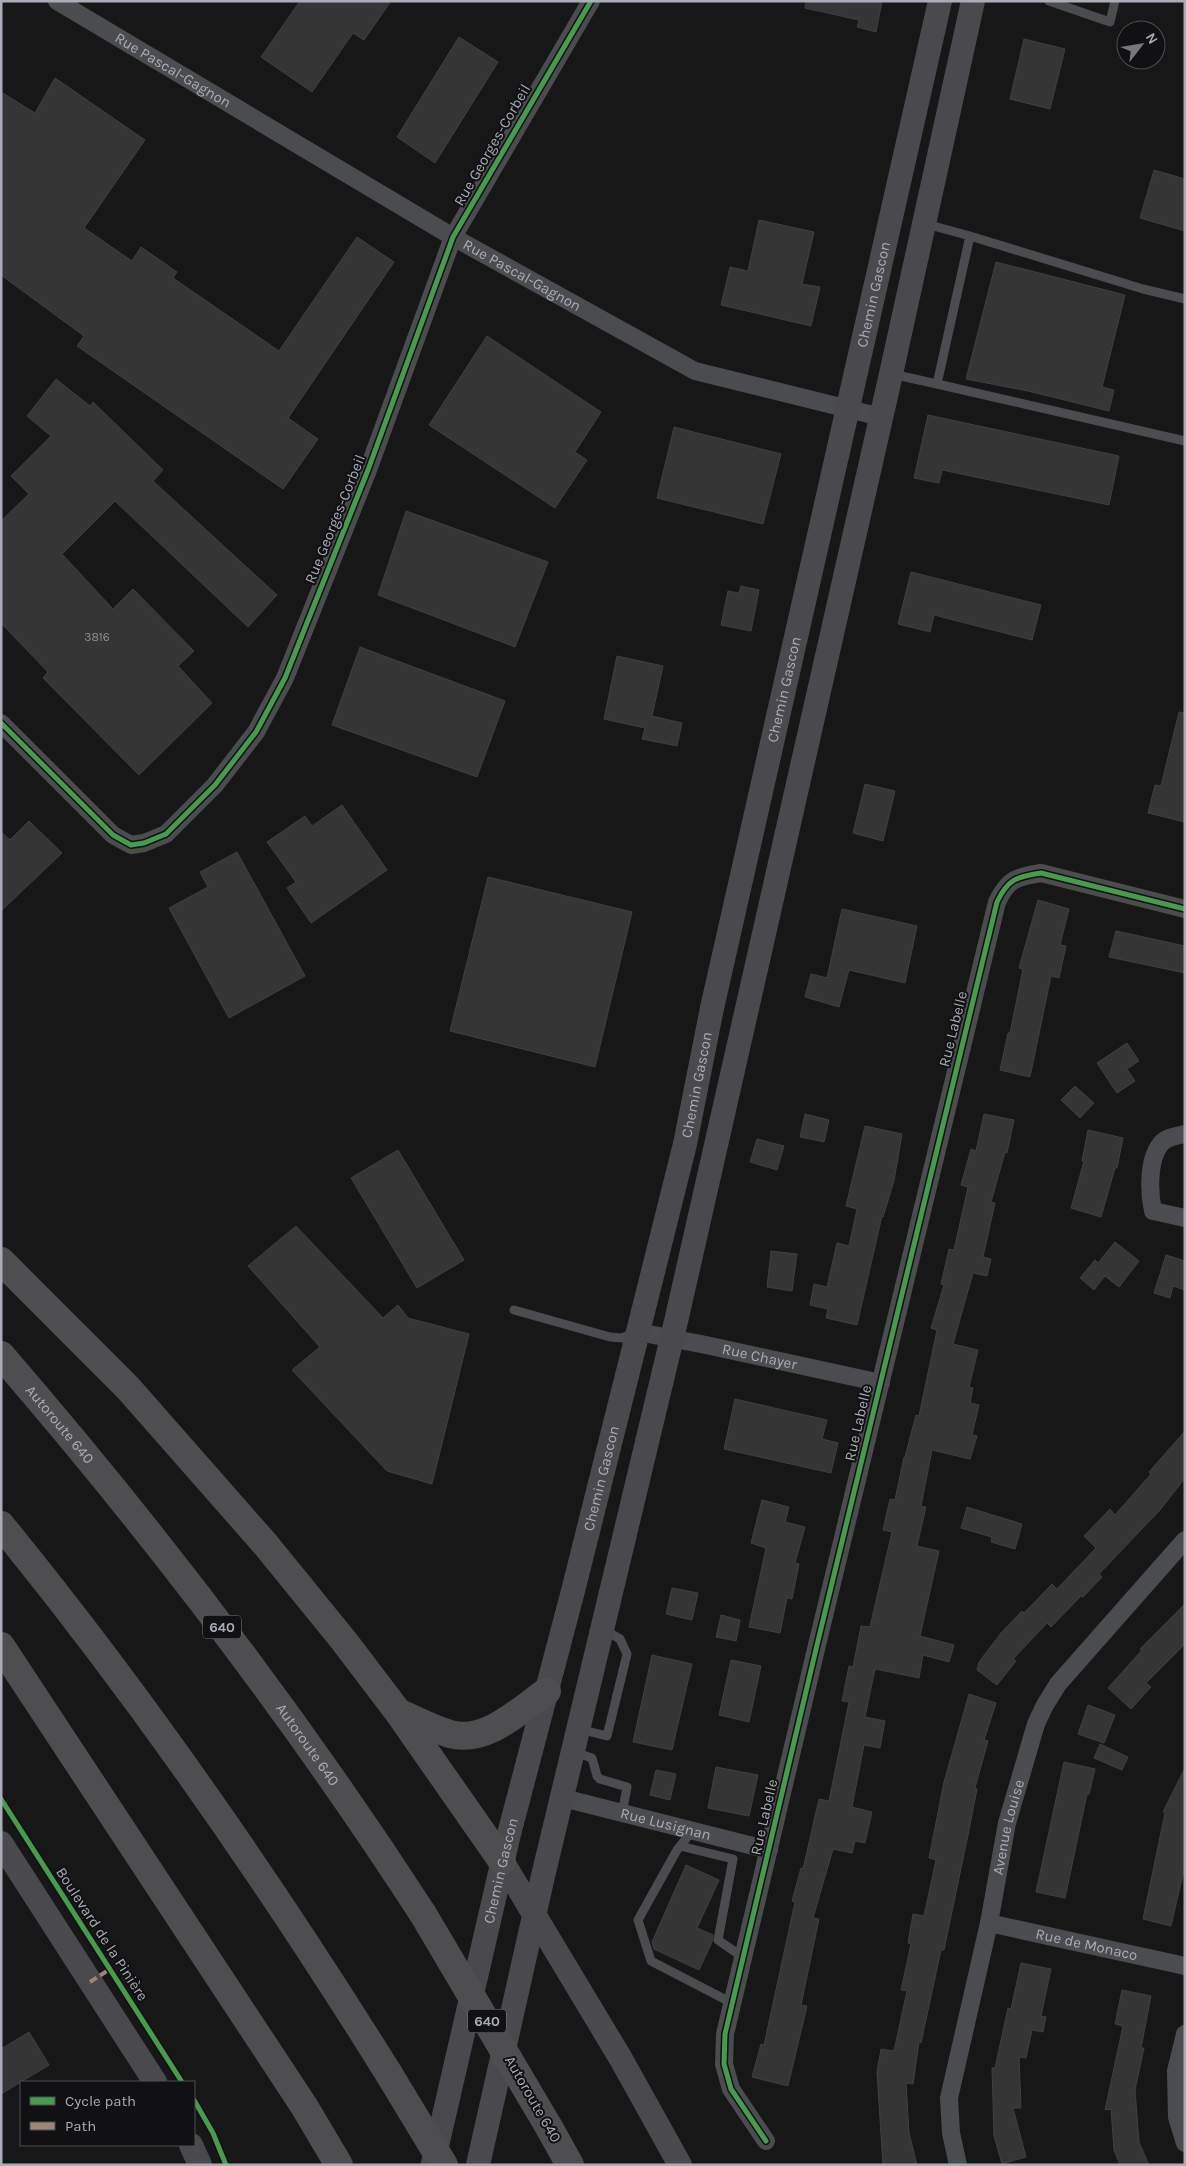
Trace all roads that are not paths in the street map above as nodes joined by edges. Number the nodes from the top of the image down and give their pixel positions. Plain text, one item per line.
1 (57, 1) edge
2 (591, 1) edge
3 (940, 1) edge
4 (973, 1) edge
5 (1049, 1) edge
6 (1115, 1) edge
7 (924, 224) junction
8 (970, 236) junction
9 (453, 237) junction
10 (1185, 299) edge
11 (892, 374) junction
12 (937, 384) junction
13 (846, 407) junction
14 (881, 417) junction
15 (1185, 441) edge
16 (1, 723) edge
17 (1185, 909) edge
18 (1185, 1134) edge
19 (1185, 1218) edge
20 (1, 1260) edge
21 (514, 1310) dead end
22 (638, 1332) junction
23 (672, 1339) junction
24 (1, 1355) edge
25 (880, 1383) junction
26 (1, 1525) edge
27 (1185, 1540) edge
28 (1, 1646) edge
29 (547, 1691) junction
30 (398, 1712) junction
31 (573, 1752) junction
32 (563, 1798) junction
33 (622, 1814) junction
34 (692, 1831) junction
35 (738, 1842) junction
36 (1, 1843) edge
37 (680, 1846) junction
38 (769, 1850) junction
39 (733, 1860) junction
40 (502, 1861) junction
41 (535, 1913) junction
42 (989, 1923) junction
43 (744, 1958) junction
44 (1185, 1966) edge
45 (732, 2002) junction
46 (1185, 2034) edge
47 (154, 2081) edge
48 (766, 2141) dead end
49 (1185, 2144) edge
50 (191, 2146) edge
51 (200, 2165) edge
52 (339, 2165) edge
53 (433, 2165) edge
54 (444, 2165) edge
55 (478, 2165) edge
56 (570, 2165) edge
57 (680, 2165) edge
58 (958, 2165) edge

1 - 9 street, Rue Pascal-Gagnon
2 - 9 street, Rue Georges-Corbeil
3 - 13 main road, Chemin Gascon
4 - 7 main road, Chemin Gascon
5 - 6 lane
7 - 8 lane
7 - 11 main road, Chemin Gascon
8 - 10 lane
8 - 12 lane
9 - 13 street, Rue Pascal-Gagnon
9 - 16 street, Rue Georges-Corbeil
11 - 12 lane
11 - 14 main road, Chemin Gascon
12 - 15 lane
13 - 14 street, Rue Pascal-Gagnon
13 - 22 main road, Chemin Gascon
14 - 23 main road, Chemin Gascon
17 - 25 street, Rue Labelle
18 - 19 street
20 - 30 highway
21 - 22 lane
22 - 23 street, Rue Chayer
22 - 29 main road, Chemin Gascon
23 - 25 street, Rue Chayer
23 - 31 main road, Chemin Gascon
24 - 56 highway, Autoroute 640 / 640, bridge
25 - 38 street, Rue Labelle
26 - 54 highway, bridge
27 - 42 street, Avenue Louise
28 - 52 highway
29 - 30 highway
29 - 40 main road, Chemin Gascon
30 - 40 highway
31 - 32 main road, Chemin Gascon
31 - 33 lane
32 - 33 street, Rue Lusignan
32 - 41 main road, Chemin Gascon
33 - 34 street, Rue Lusignan
34 - 35 street, Rue Lusignan
34 - 37 lane
35 - 38 street, Rue Lusignan
35 - 39 lane
36 - 47 main road
37 - 39 lane
37 - 45 lane
38 - 43 street, Rue Labelle
39 - 43 lane
40 - 41 main road
40 - 53 main road, Chemin Gascon
41 - 55 main road, Chemin Gascon
41 - 57 main road
42 - 44 street, Rue de Monaco
42 - 58 street, Avenue Louise
43 - 45 street, Rue Labelle
45 - 48 street, Rue Labelle
46 - 49 street
50 - 51 main road

